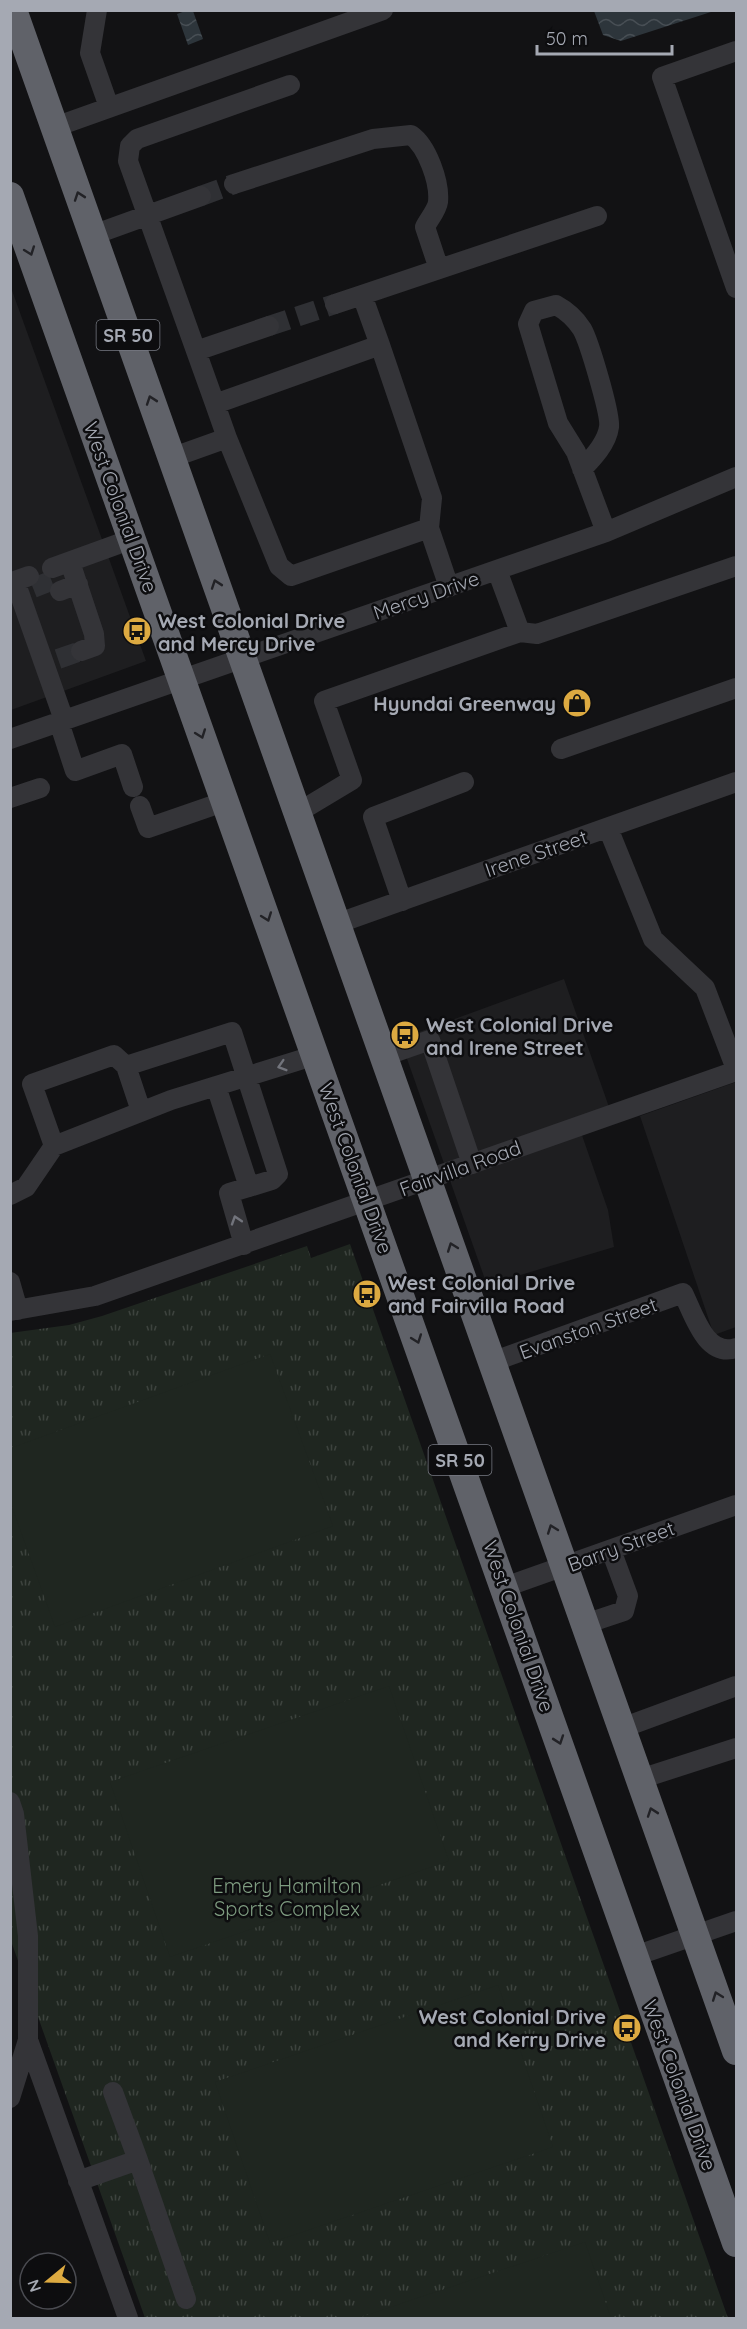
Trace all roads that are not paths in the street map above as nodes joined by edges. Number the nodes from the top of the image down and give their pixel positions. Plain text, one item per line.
1 (13, 10) edge
2 (97, 10) edge
3 (383, 10) edge
4 (736, 51) edge
5 (290, 85) dead end
6 (109, 107) junction
7 (55, 127) junction
8 (234, 184) tunnel mouth
9 (10, 196) edge
10 (201, 196) tunnel mouth
11 (147, 215) junction
12 (597, 216) dead end
13 (93, 235) junction
14 (439, 269) junction
15 (736, 288) edge
16 (362, 295) junction
17 (335, 304) tunnel mouth
18 (269, 326) tunnel mouth
19 (380, 345) junction
20 (196, 351) junction
21 (215, 404) junction
22 (227, 438) junction
23 (171, 458) junction
24 (582, 469) junction
25 (736, 477) edge
26 (429, 528) junction
27 (606, 532) junction
28 (132, 539) junction
29 (736, 566) edge
30 (497, 570) junction
31 (449, 587) junction
32 (28, 592) dead end
33 (520, 632) junction
34 (84, 642) dead end
35 (242, 659) junction
36 (182, 679) junction
37 (736, 688) edge
38 (61, 721) junction
39 (10, 739) edge
40 (561, 749) dead end
41 (464, 782) dead end
42 (736, 782) edge
43 (133, 787) dead end
44 (40, 788) dead end
45 (10, 798) edge
46 (226, 801) junction
47 (140, 806) dead end
48 (297, 813) junction
49 (608, 828) junction
50 (402, 901) junction
51 (336, 924) junction
52 (316, 1055) junction
53 (384, 1056) junction
54 (126, 1066) junction
55 (736, 1070) edge
56 (247, 1077) junction
57 (216, 1086) junction
58 (141, 1111) junction
59 (54, 1146) junction
60 (472, 1164) junction
61 (428, 1179) junction
62 (249, 1187) junction
63 (10, 1195) edge
64 (368, 1201) junction
65 (244, 1245) junction
66 (10, 1282) edge
67 (14, 1311) edge
68 (736, 1348) edge
69 (492, 1362) junction
70 (736, 1505) edge
71 (611, 1550) junction
72 (565, 1566) junction
73 (505, 1587) junction
74 (585, 1624) junction
75 (736, 1686) edge
76 (635, 1724) junction
77 (736, 1748) edge
78 (640, 1779) junction
79 (10, 1802) edge
80 (736, 1921) edge
81 (695, 1935) junction
82 (635, 1956) junction
83 (28, 2040) junction
84 (736, 2051) edge
85 (113, 2092) dead end
86 (10, 2098) edge
87 (138, 2160) junction
88 (78, 2181) junction
89 (736, 2243) edge
90 (186, 2299) dead end
91 (128, 2319) edge

1 - 7 highway, SR 50
2 - 6 street
3 - 6 street
4 - 15 street
5 - 11 street
6 - 7 street
13 -> 7 highway, SR 50
8 - 14 street
9 -> 28 highway, West Colonial Drive / SR 50
10 - 11 street
11 - 13 street
11 - 20 street
12 - 14 street
23 -> 13 highway, SR 50
14 - 16 street
16 - 17 street
16 - 19 street
18 - 20 street
19 - 21 street
19 - 26 street
20 - 21 street
21 - 22 street
22 - 23 street
22 - 26 street
35 -> 23 highway, SR 50
24 - 24 street
24 - 27 street
25 - 27 street, Mercy Drive
26 - 31 street
27 - 30 street, Mercy Drive
28 - 34 street
28 - 36 highway, West Colonial Drive / SR 50
29 - 33 street
30 - 31 street, Mercy Drive
30 - 33 street
31 - 35 street, Mercy Drive
32 - 38 street
33 - 48 street
35 - 36 street, Mercy Drive
35 - 48 highway, SR 50
36 - 38 street, Mercy Drive
36 -> 46 highway, West Colonial Drive / SR 50
37 - 40 street
38 - 39 street, Mercy Drive
38 - 43 street
41 - 50 street
42 - 49 street, Irene Street
44 - 45 street
46 - 47 street
46 -> 52 highway, West Colonial Drive / SR 50
48 - 51 highway, SR 50
49 - 50 street, Irene Street
49 - 55 street
50 - 51 street, Irene Street
51 - 53 highway, SR 50
52 -> 56 street
52 - 64 highway, West Colonial Drive / SR 50
53 - 60 street
53 - 61 highway, SR 50
54 - 56 street
54 - 58 street
54 - 59 street
55 - 60 street, Fairvilla Road
56 - 57 street
56 - 62 street
57 - 58 street
57 - 62 street
58 - 59 street
59 - 63 street
60 - 61 street, Fairvilla Road
61 - 64 street, Fairvilla Road
69 -> 61 highway, SR 50
65 -> 62 street
64 - 65 street, Fairvilla Road
64 -> 73 highway, West Colonial Drive / SR 50
65 - 67 street, Fairvilla Road
66 - 67 street
68 - 69 street, Evanston Street
72 -> 69 highway, SR 50
70 - 71 street, Barry Street
71 - 72 street, Barry Street
71 - 74 street
72 - 73 street, Barry Street
72 - 74 highway, SR 50
73 -> 82 highway, West Colonial Drive / SR 50
74 - 76 highway, SR 50
75 - 76 street
76 - 78 highway, SR 50
77 - 78 street
81 -> 78 highway, SR 50
79 - 83 street
80 - 81 street
81 - 82 street
84 -> 81 highway, SR 50
82 - 89 highway, West Colonial Drive / SR 50
83 - 86 street
83 - 88 street
85 - 87 street
87 - 88 street
87 - 90 street
88 - 91 street

